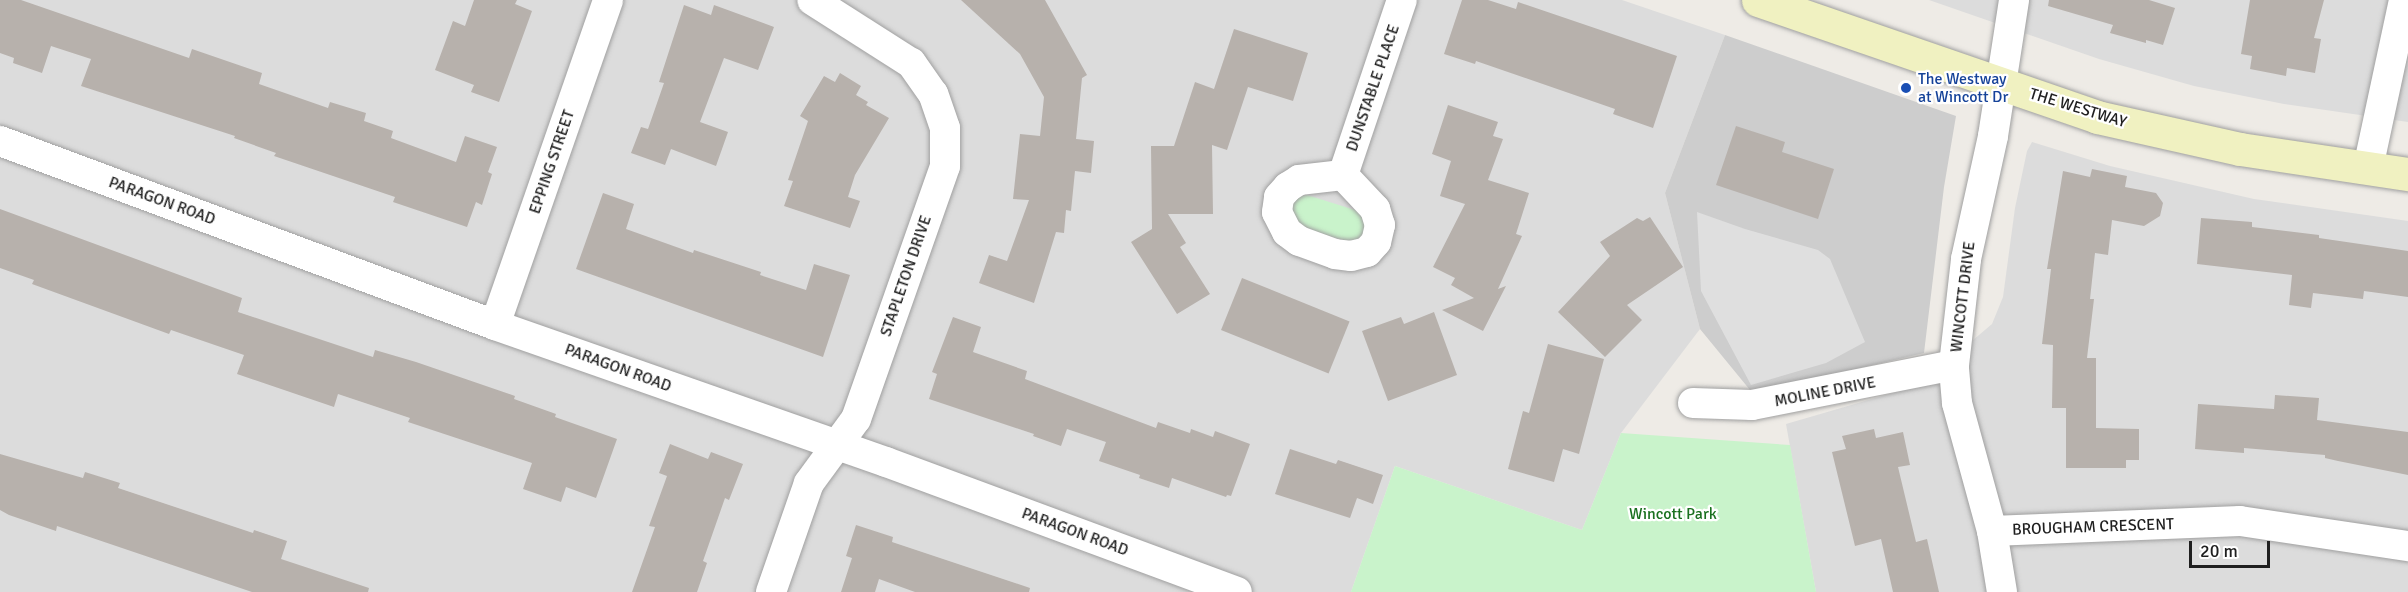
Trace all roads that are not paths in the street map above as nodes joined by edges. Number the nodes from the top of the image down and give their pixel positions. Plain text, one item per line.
1 (608, 0) edge
2 (812, 0) edge
3 (1402, 0) edge
4 (1758, 0) edge
5 (2014, 0) edge
6 (2404, 0) edge
7 (2001, 84) junction
8 (0, 141) edge
9 (2368, 168) junction
10 (2408, 174) edge
11 (1343, 176) dead end
12 (495, 325) junction
13 (1954, 365) junction
14 (1694, 403) dead end
15 (835, 445) junction
16 (1992, 531) junction
17 (2408, 546) edge
18 (771, 592) edge
19 (1237, 592) edge
20 (2002, 592) edge

1 - 12 street, EPPING STREET
2 - 15 street, STAPLETON DRIVE
3 - 11 street, DUNSTABLE PLACE
4 - 7 main road, THE WESTWAY
5 - 7 street, WINCOTT DRIVE
6 - 9 street
7 - 9 main road, THE WESTWAY
7 - 13 street, WINCOTT DRIVE
8 - 12 street, PARAGON ROAD
9 - 10 main road, THE WESTWAY
12 - 15 street, PARAGON ROAD
13 - 14 street, MOLINE DRIVE
13 - 16 street, WINCOTT DRIVE
15 - 18 street, STAPLETON DRIVE
15 - 19 street, PARAGON ROAD
16 - 17 street, BROUGHAM CRESCENT
16 - 20 street, WINCOTT DRIVE

